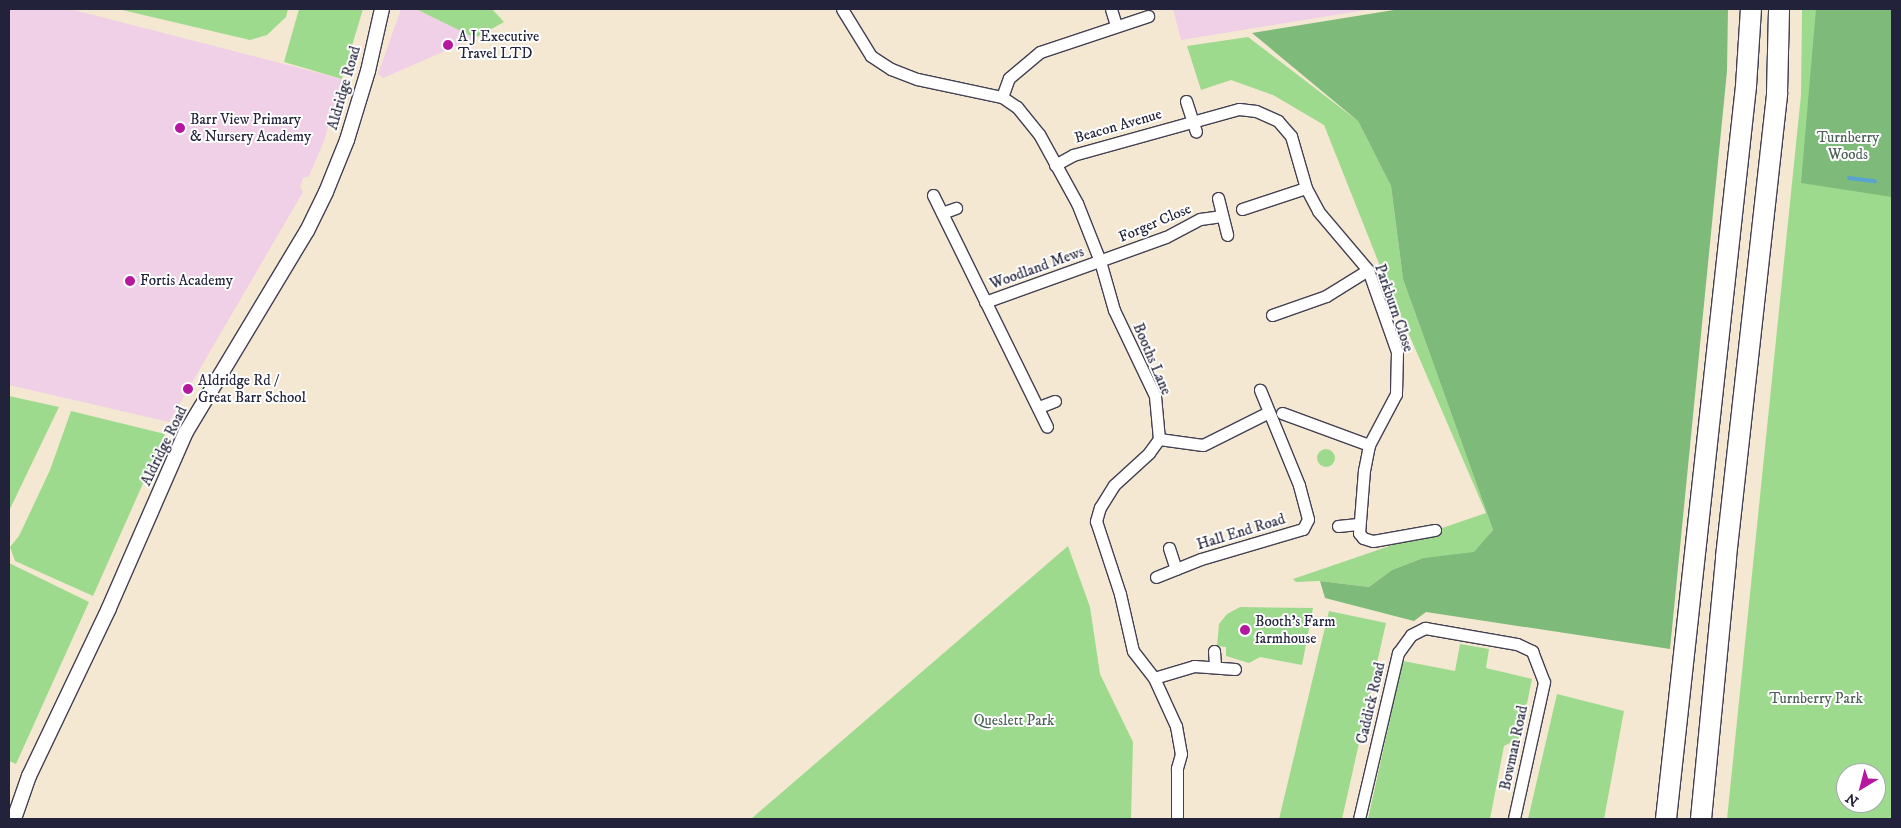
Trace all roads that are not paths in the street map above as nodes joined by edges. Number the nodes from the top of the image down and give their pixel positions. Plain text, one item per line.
1 (382, 9) edge
2 (842, 9) edge
3 (1111, 9) edge
4 (1751, 9) edge
5 (1779, 9) edge
6 (1148, 16) dead end
7 (1116, 25) junction
8 (1002, 97) junction
9 (1186, 101) dead end
10 (1194, 126) junction
11 (1055, 165) junction
12 (1306, 188) junction
13 (933, 195) dead end
14 (1218, 198) dead end
15 (956, 208) dead end
16 (1242, 209) dead end
17 (942, 213) junction
18 (1222, 216) junction
19 (1227, 235) dead end
20 (1100, 261) junction
21 (1368, 270) junction
22 (984, 302) junction
23 (1272, 315) dead end
24 (1260, 390) dead end
25 (1055, 401) dead end
26 (1039, 406) junction
27 (1267, 413) junction
28 (1282, 413) dead end
29 (1047, 427) dead end
30 (1159, 439) junction
31 (1369, 445) junction
32 (1358, 524) junction
33 (1338, 526) dead end
34 (1435, 530) dead end
35 (1169, 548) dead end
36 (1176, 569) junction
37 (1156, 577) dead end
38 (1214, 651) dead end
39 (1214, 667) junction
40 (1235, 670) dead end
41 (1154, 678) junction
42 (1544, 682) joint
43 (14, 819) edge
44 (1177, 819) edge
45 (1359, 819) edge
46 (1514, 819) edge
47 (1666, 819) edge
48 (1701, 819) edge

1 - 43 street, Aldridge Road
2 - 8 street, Booths Lane
3 - 7 street
4 - 47 highway
5 - 48 highway
6 - 7 street
7 - 8 street
8 - 11 street, Booths Lane
9 - 10 street
10 - 11 street, Beacon Avenue
10 - 12 street, Parkburn Close
11 - 20 street, Booths Lane
12 - 16 street
12 - 21 street, Parkburn Close
13 - 17 street, Woodland Mews
14 - 18 street
15 - 17 street
17 - 22 street, Woodland Mews
18 - 19 street
18 - 20 street, Forger Close
20 - 22 street, Woodland Mews
20 - 30 street, Booths Lane
21 - 23 street
21 - 31 street, Parkburn Close
22 - 26 street, Woodland Mews
24 - 27 street, Hall End Road
25 - 26 street
26 - 29 street, Woodland Mews
27 - 30 street
27 - 36 street, Hall End Road
28 - 31 street
30 - 41 street
31 - 32 street, Parkburn Close
32 - 33 street
32 - 34 street, Parkburn Close
35 - 36 street
36 - 37 street, Hall End Road
38 - 39 street
39 - 40 street
39 - 41 street
41 - 44 street
42 - 45 street, Caddick Road
42 - 46 street, Bowman Road

